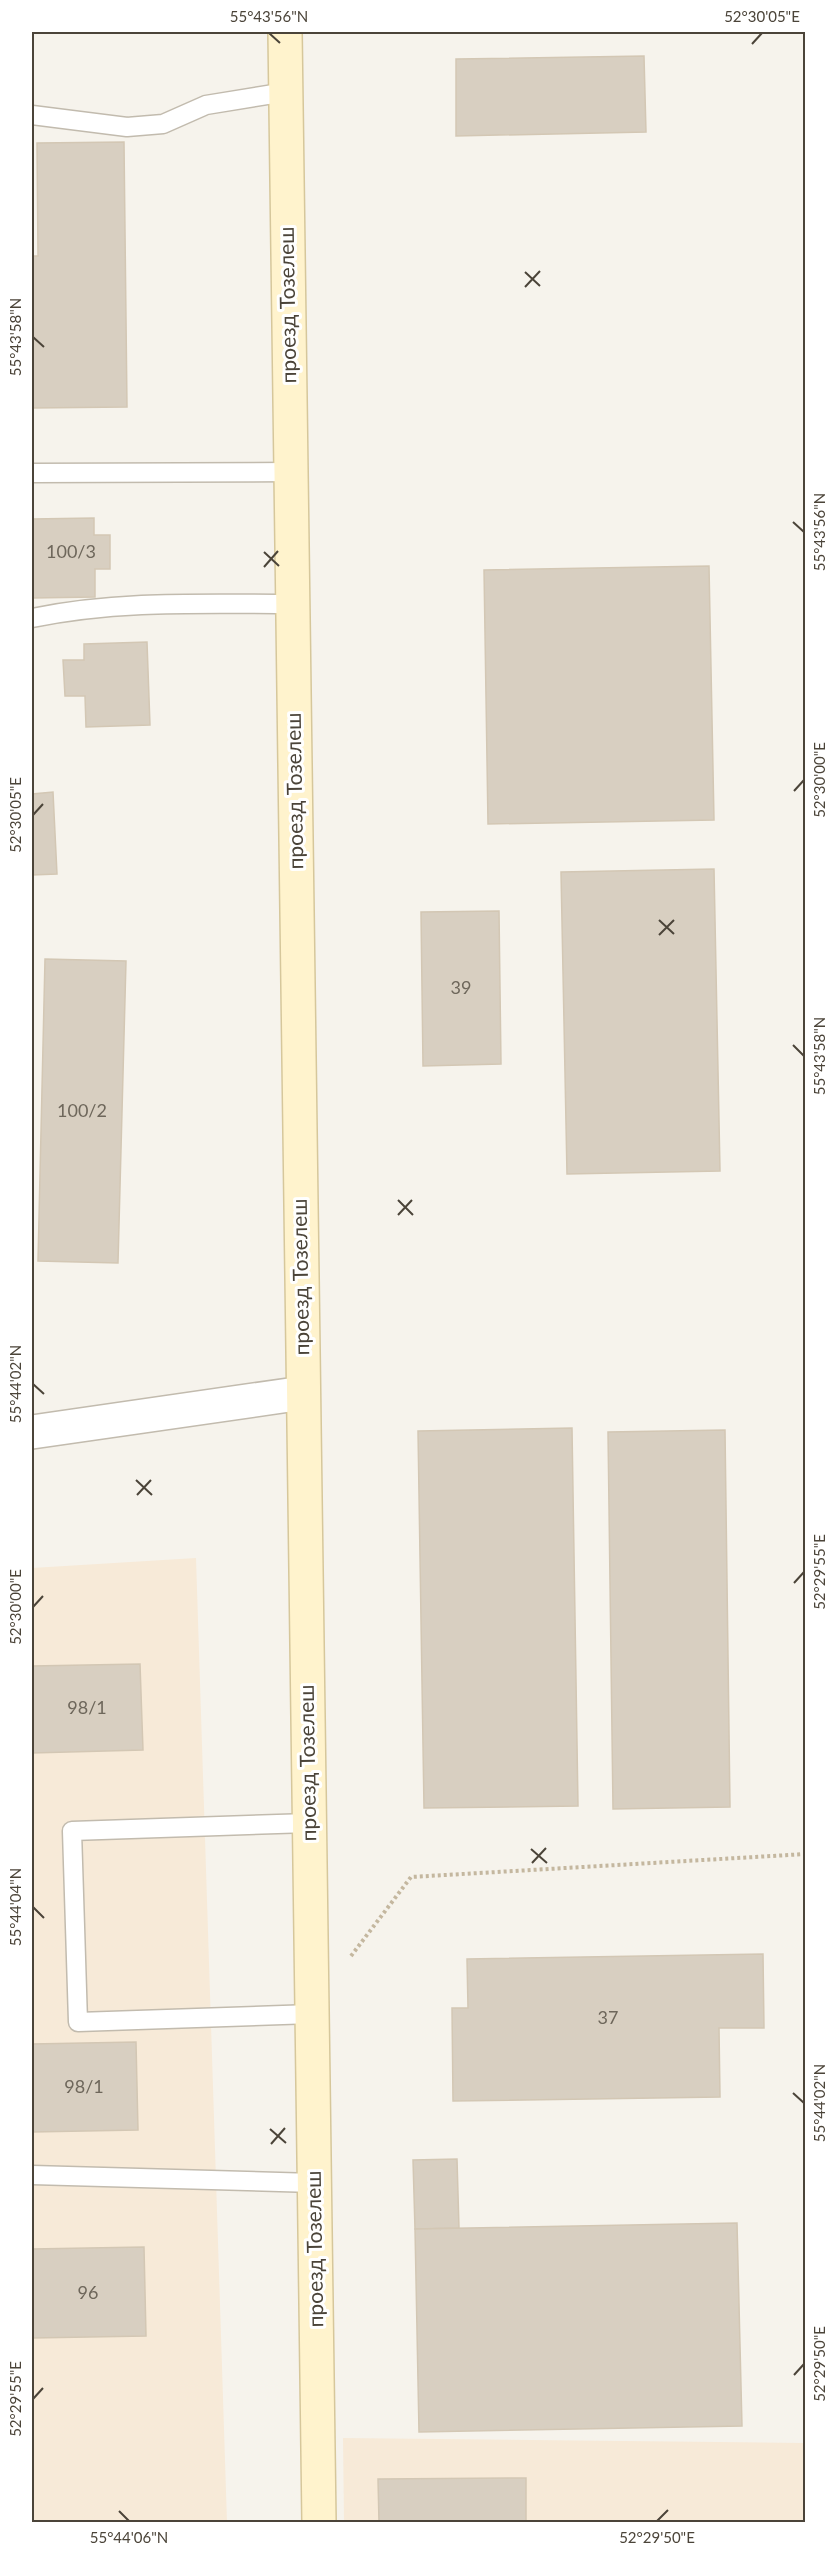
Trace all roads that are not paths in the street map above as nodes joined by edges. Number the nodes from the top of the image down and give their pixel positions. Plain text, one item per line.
1 (285, 32) edge
2 (286, 92) junction
3 (32, 115) edge
4 (291, 472) junction
5 (32, 473) edge
6 (293, 604) junction
7 (32, 618) edge
8 (303, 1394) junction
9 (32, 1432) edge
10 (309, 1823) junction
11 (312, 2014) junction
12 (32, 2175) edge
13 (314, 2182) junction
14 (319, 2523) edge

1 - 2 street, проезд Тозелеш
2 - 3 lane
2 - 4 street, проезд Тозелеш
4 - 5 lane
4 - 6 street, проезд Тозелеш
6 - 7 lane
6 - 8 street, проезд Тозелеш
8 - 9 street
8 - 10 street, проезд Тозелеш
10 - 11 street, проезд Тозелеш
10 - 11 lane
11 - 13 street, проезд Тозелеш
12 - 13 lane
13 - 14 street, проезд Тозелеш

